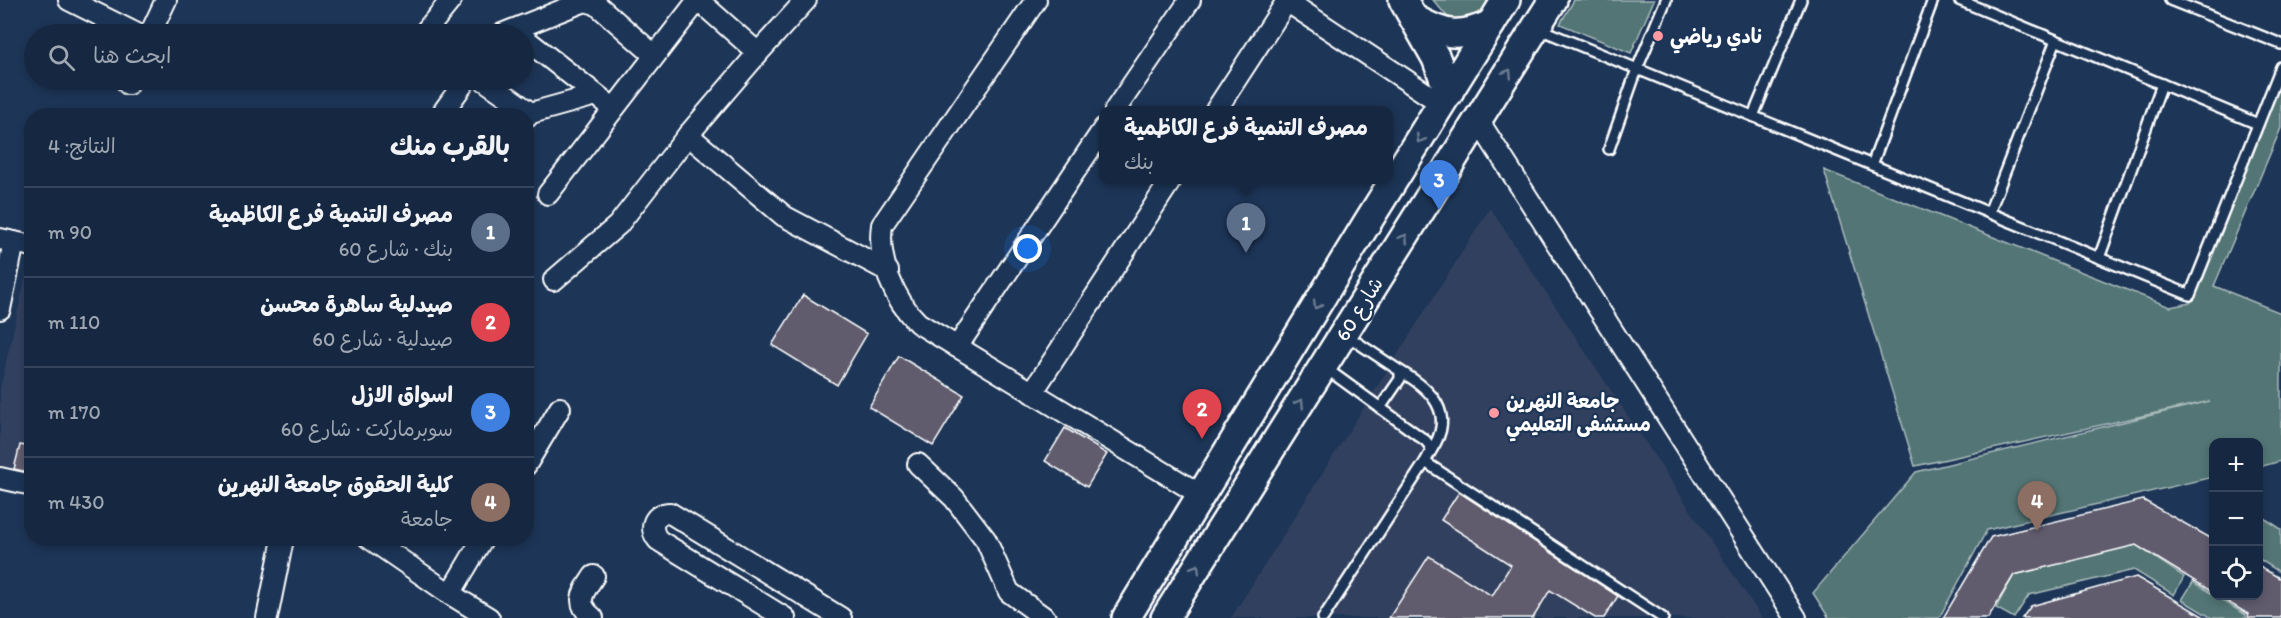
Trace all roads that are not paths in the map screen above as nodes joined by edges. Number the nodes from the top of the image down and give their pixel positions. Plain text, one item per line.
1 (69, 0) edge
2 (166, 0) edge
3 (451, 0) edge
4 (698, 0) edge
5 (806, 0) edge
6 (1036, 0) edge
7 (1190, 0) edge
8 (1506, 0) edge
9 (1553, 0) edge
10 (1666, 0) edge
11 (1802, 0) edge
12 (1933, 0) edge
13 (1959, 0) edge
14 (1286, 1) edge
15 (2174, 1) edge
16 (1409, 10) edge
17 (118, 24) edge
18 (155, 24) edge
19 (432, 24) edge
20 (1491, 24) junction
21 (534, 25) edge
22 (1536, 28) junction
23 (2056, 40) junction
24 (2281, 44) edge
25 (534, 49) edge
26 (758, 53) junction
27 (654, 55) junction
28 (2281, 67) edge
29 (1637, 69) junction
30 (2162, 84) junction
31 (459, 90) edge
32 (497, 90) edge
33 (596, 95) junction
34 (1446, 98) junction
35 (1118, 106) edge
36 (1219, 106) edge
37 (446, 108) edge
38 (520, 108) edge
39 (613, 108) junction
40 (534, 114) edge
41 (1753, 116) junction
42 (1478, 120) junction
43 (2258, 124) junction
44 (688, 135) junction
45 (1099, 135) edge
46 (1609, 149) dead end
47 (1872, 165) junction
48 (1393, 182) edge
49 (1168, 184) edge
50 (1392, 184) edge
51 (548, 194) dead end
52 (1989, 213) junction
53 (15, 242) edge
54 (2099, 258) junction
55 (888, 271) junction
56 (554, 280) dead end
57 (0, 309) edge
58 (1344, 334) junction
59 (957, 347) junction
60 (1323, 366) junction
61 (1400, 371) junction
62 (1032, 393) junction
63 (560, 408) dead end
64 (1380, 408) junction
65 (1432, 449) junction
66 (534, 452) edge
67 (1425, 462) junction
68 (918, 464) dead end
69 (0, 478) edge
70 (24, 483) edge
71 (1201, 495) junction
72 (281, 546) edge
73 (381, 546) edge
74 (478, 546) edge
75 (594, 576) dead end
76 (450, 594) junction
77 (267, 618) edge
78 (489, 618) edge
79 (593, 618) edge
80 (785, 618) edge
81 (841, 618) edge
82 (1045, 618) edge
83 (1126, 618) edge
84 (1165, 618) edge
85 (1323, 618) edge
86 (1663, 618) edge
87 (1796, 618) edge

1 - 17 street
2 - 18 street
3 - 19 street
4 - 26 street
4 - 27 street
5 - 26 street
6 - 55 street
7 - 35 street
8 - 20 street, شارع 60
9 - 22 street, شارع 60
10 - 29 lane
11 - 41 lane
12 - 47 lane
13 - 23 lane
14 - 34 street
14 - 36 street
15 - 24 lane
16 - 20 street
16 - 34 street
20 - 34 street, شارع 60
21 - 27 street
22 - 29 lane
42 -> 22 street, شارع 60
23 - 30 lane
23 - 52 lane
25 - 33 street
26 - 44 street
27 - 39 street
28 - 43 lane
29 - 41 lane
29 - 46 lane
30 - 43 lane
30 - 54 lane
31 - 37 street
32 - 38 street
33 - 39 street
33 - 40 street
34 -> 48 street, شارع 60
39 - 51 street
41 - 47 lane
58 -> 42 street, شارع 60
42 - 87 street
43 - 54 lane
44 - 55 street
44 - 56 street
45 - 59 street
47 - 52 lane
49 - 62 street
50 -> 71 street, شارع 60
52 - 54 lane
53 - 57 street
55 - 59 street
58 - 60 street, شارع 60
58 - 61 lane
59 - 62 street
60 - 64 lane
84 -> 60 street, شارع 60
61 - 64 lane
61 - 65 lane
62 - 71 street
63 - 66 street
64 - 65 lane
65 - 67 lane
67 - 85 lane
67 - 86 lane
68 - 82 street
69 - 70 street
71 - 83 street, شارع 60
72 - 77 street
73 - 76 street
74 - 76 street
75 - 79 street
76 - 78 street
80 - 81 street

